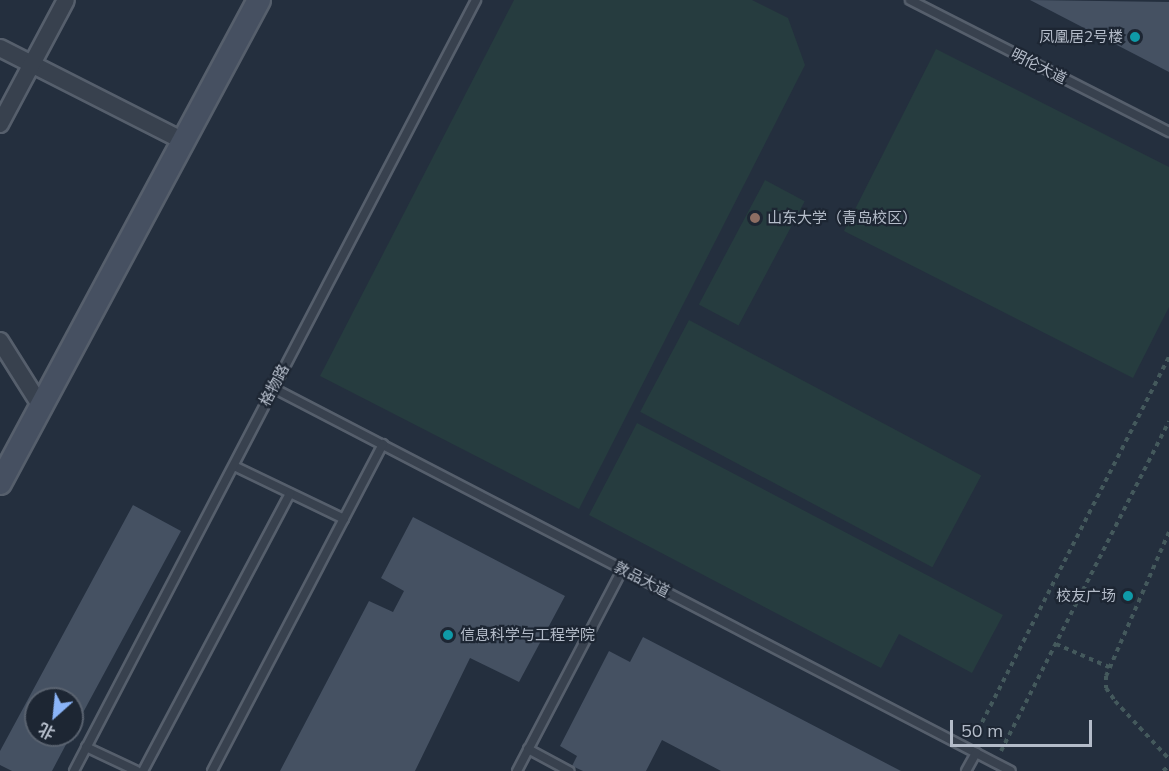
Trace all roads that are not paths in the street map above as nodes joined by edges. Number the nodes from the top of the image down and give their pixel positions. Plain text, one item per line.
1 (66, 0) edge
2 (259, 0) edge
3 (476, 0) edge
4 (910, 0) edge
5 (0, 48) edge
6 (32, 64) junction
7 (0, 124) edge
8 (1169, 132) edge
9 (183, 141) junction
10 (0, 341) edge
11 (273, 388) junction
12 (41, 406) junction
13 (383, 444) junction
14 (234, 466) junction
15 (0, 483) edge
16 (290, 493) junction
17 (344, 519) junction
18 (623, 568) junction
19 (86, 747) junction
20 (528, 749) junction
21 (972, 751) junction
22 (74, 771) edge
23 (137, 771) edge
24 (143, 771) edge
25 (212, 771) edge
26 (517, 771) edge
27 (569, 771) edge
28 (966, 771) edge
29 (1011, 771) edge

1 - 6 street
2 - 9 main road
3 - 11 lane, 格物路
4 - 8 lane, 明伦大道
5 - 6 street
6 - 7 street
6 - 9 street
9 - 12 main road
10 - 12 street
11 - 13 lane, 敦品大道
11 - 14 lane, 格物路
12 - 15 main road
13 - 17 lane
13 - 18 lane, 敦品大道
14 - 16 lane
14 - 19 lane, 格物路
16 - 17 lane
16 - 24 lane
17 - 25 lane
18 - 20 lane
18 - 21 lane, 敦品大道
19 - 22 lane, 格物路
19 - 23 lane
20 - 26 lane
20 - 27 lane
21 - 28 lane
21 - 29 lane, 敦品大道

